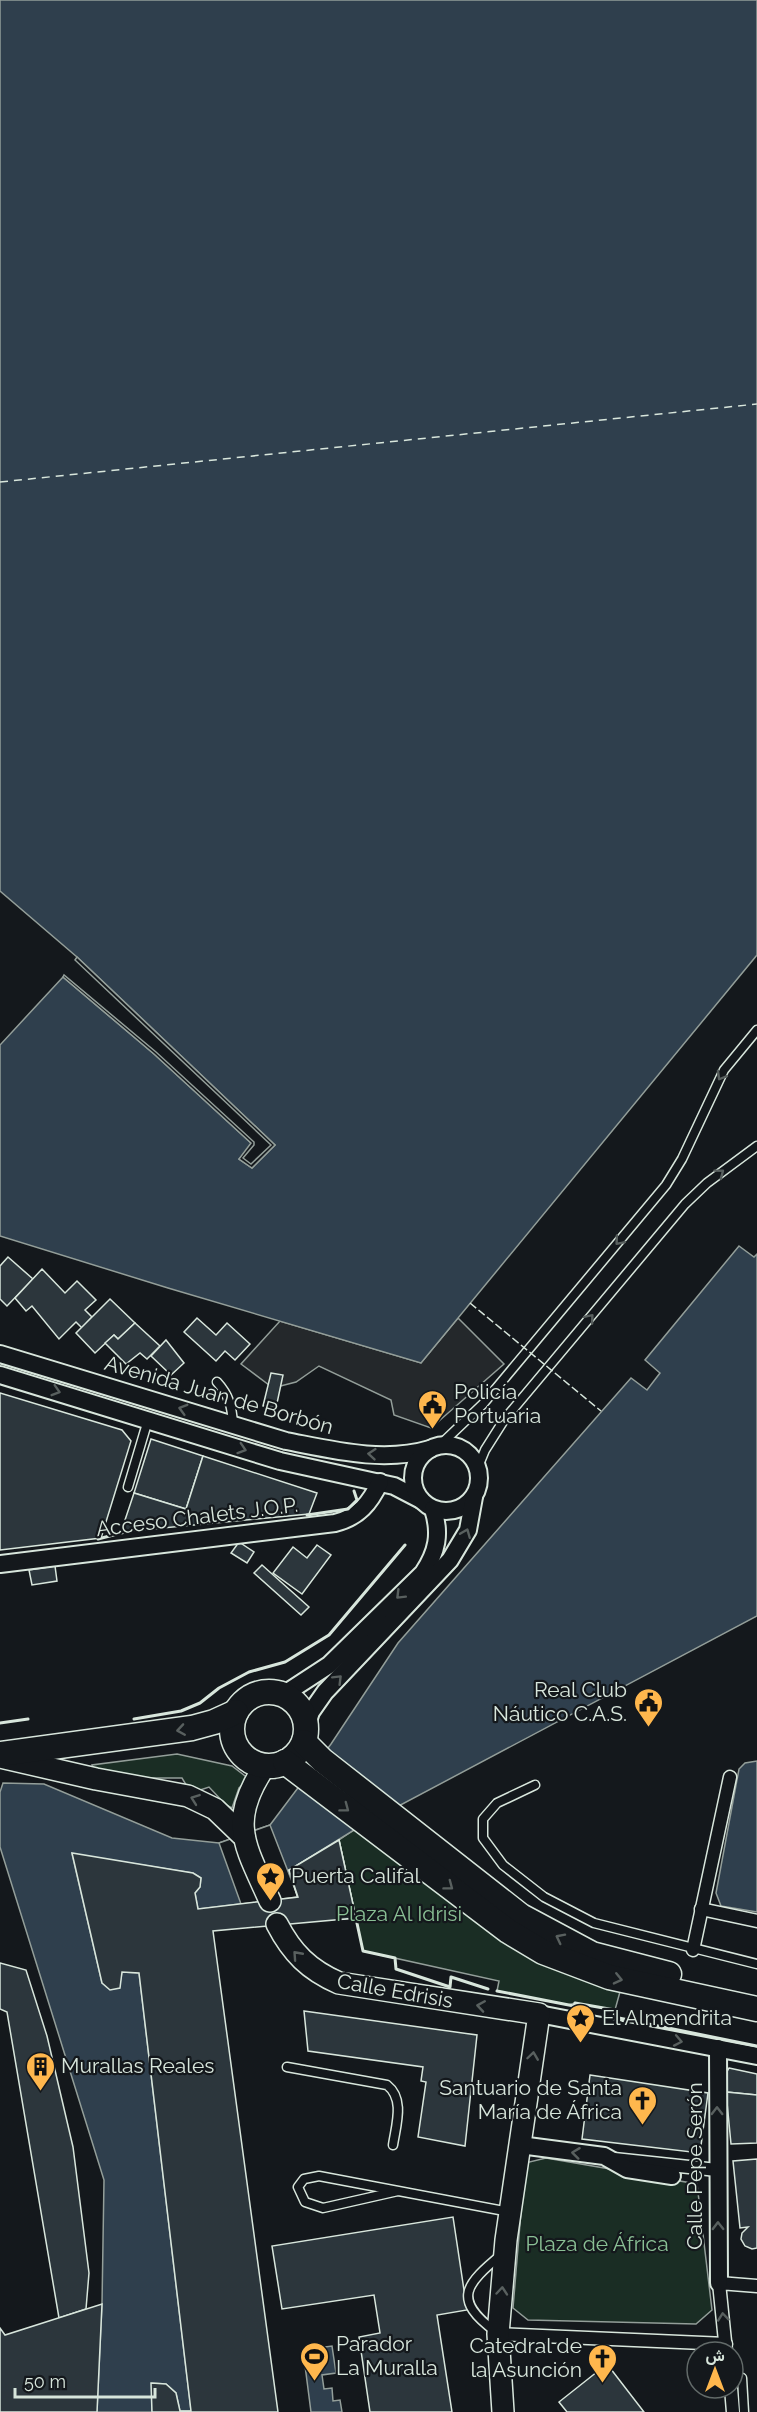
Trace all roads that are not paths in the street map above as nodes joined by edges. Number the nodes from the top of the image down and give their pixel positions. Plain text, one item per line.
1 (757, 1030) edge
2 (757, 1146) edge
3 (0, 1354) edge
4 (0, 1375) edge
5 (217, 1382) dead end
6 (148, 1419) junction
7 (233, 1424) junction
8 (435, 1447) junction
9 (478, 1467) junction
10 (380, 1482) junction
11 (128, 1486) dead end
12 (474, 1497) junction
13 (427, 1504) junction
14 (0, 1564) edge
15 (283, 1695) junction
16 (236, 1712) junction
17 (305, 1734) junction
18 (0, 1755) edge
19 (275, 1764) junction
20 (730, 1777) dead end
21 (535, 1785) dead end
22 (392, 1829) junction
23 (242, 1834) junction
24 (270, 1901) dead end
25 (701, 1909) junction
26 (757, 1921) edge
27 (277, 1924) dead end
28 (693, 1950) junction
29 (757, 1964) edge
30 (757, 1994) edge
31 (757, 2009) edge
32 (538, 2014) junction
33 (718, 2048) junction
34 (757, 2056) edge
35 (287, 2067) dead end
36 (393, 2145) dead end
37 (520, 2145) junction
38 (612, 2159) junction
39 (717, 2170) junction
40 (672, 2176) dead end
41 (398, 2191) junction
42 (510, 2212) junction
43 (506, 2251) junction
44 (719, 2283) junction
45 (757, 2286) edge
46 (498, 2334) junction
47 (725, 2340) edge
48 (685, 2345) edge
49 (503, 2412) edge

1 -> 8 lane
9 -> 2 lane
7 -> 3 street, Avenida Juan de Borbón
4 -> 6 street, Avenida Juan de Borbón
5 - 7 lane
6 -> 10 street, Avenida Juan de Borbón
6 - 11 lane
8 -> 7 street, Avenida Juan de Borbón
8 - 9 street
8 - 13 street
9 - 12 street
10 - 13 street, Avenida Juan de Borbón
10 - 14 street, Acceso Chalets J.O.P.
12 - 13 street
17 -> 12 street
13 -> 15 street
15 - 16 main road
15 - 17 main road
16 -> 18 main road
16 - 19 main road
17 - 19 main road
17 - 22 main road
23 -> 18 street
19 -> 22 main road
19 - 23 street
20 - 25 street
21 - 28 lane
30 -> 22 main road
22 -> 31 main road
23 - 24 street
25 - 26 street
25 - 28 street
32 -> 27 street, Calle Edrisis
28 - 29 lane
32 -> 33 street
37 -> 32 street
33 - 34 street
39 -> 33 street, Calle Pepe Serón
35 - 36 lane
38 -> 37 street
37 - 42 street
38 - 39 street
38 - 40 street
44 -> 39 street, Calle Pepe Serón
41 - 41 lane
41 - 42 lane
42 - 43 street
46 -> 43 street
43 - 46 lane
44 - 45 street
47 -> 44 street
46 - 48 street
46 - 49 street

